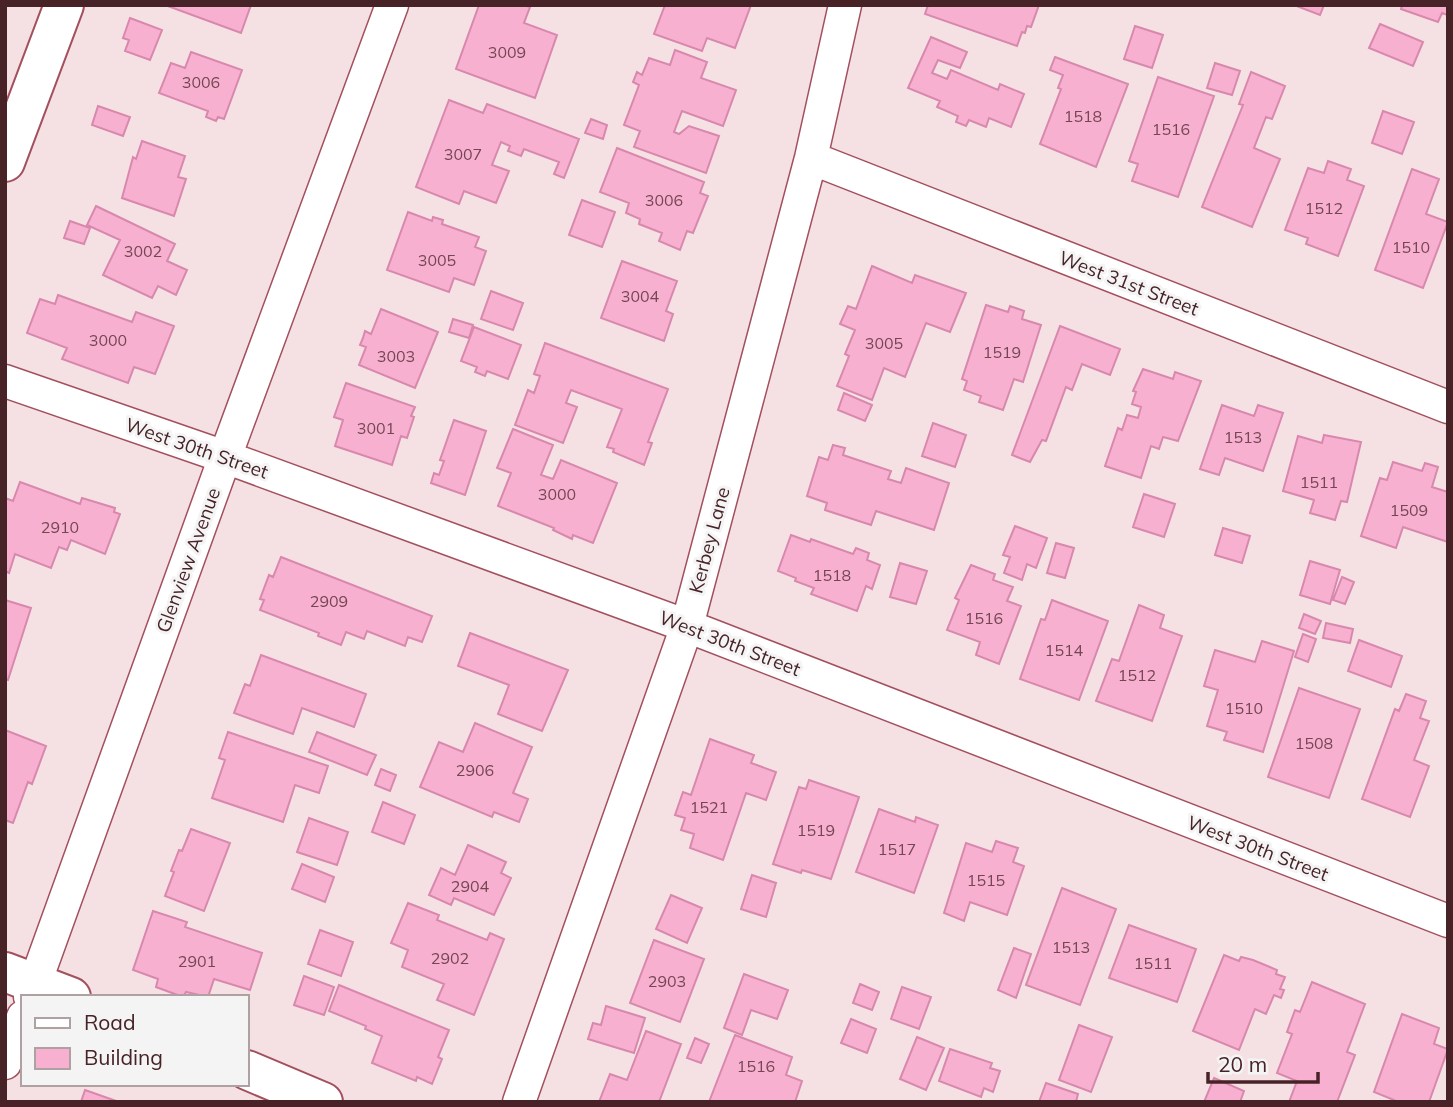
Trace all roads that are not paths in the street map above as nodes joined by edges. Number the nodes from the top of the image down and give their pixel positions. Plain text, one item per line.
1 (64, 5) edge
2 (392, 5) edge
3 (845, 5) edge
4 (811, 158) junction
5 (5, 162) edge
6 (5, 381) edge
7 (1448, 407) edge
8 (225, 457) junction
9 (687, 626) junction
10 (1448, 921) edge
11 (23, 992) edge
12 (52, 995) edge
13 (21, 1000) edge
14 (5, 1063) edge
15 (248, 1070) edge
16 (323, 1102) edge
17 (519, 1102) edge

1 - 5 street
2 - 8 street, Glenview Avenue
3 - 4 street, Kerbey Lane
4 - 7 street, West 31st Street
4 - 9 street, Kerbey Lane
6 - 8 street, West 30th Street
8 - 9 street, West 30th Street
8 - 11 street, Glenview Avenue
9 - 10 street, West 30th Street
9 - 17 street, Kerbey Lane
11 - 12 street
13 - 14 street, Glenview Avenue
15 - 16 street

